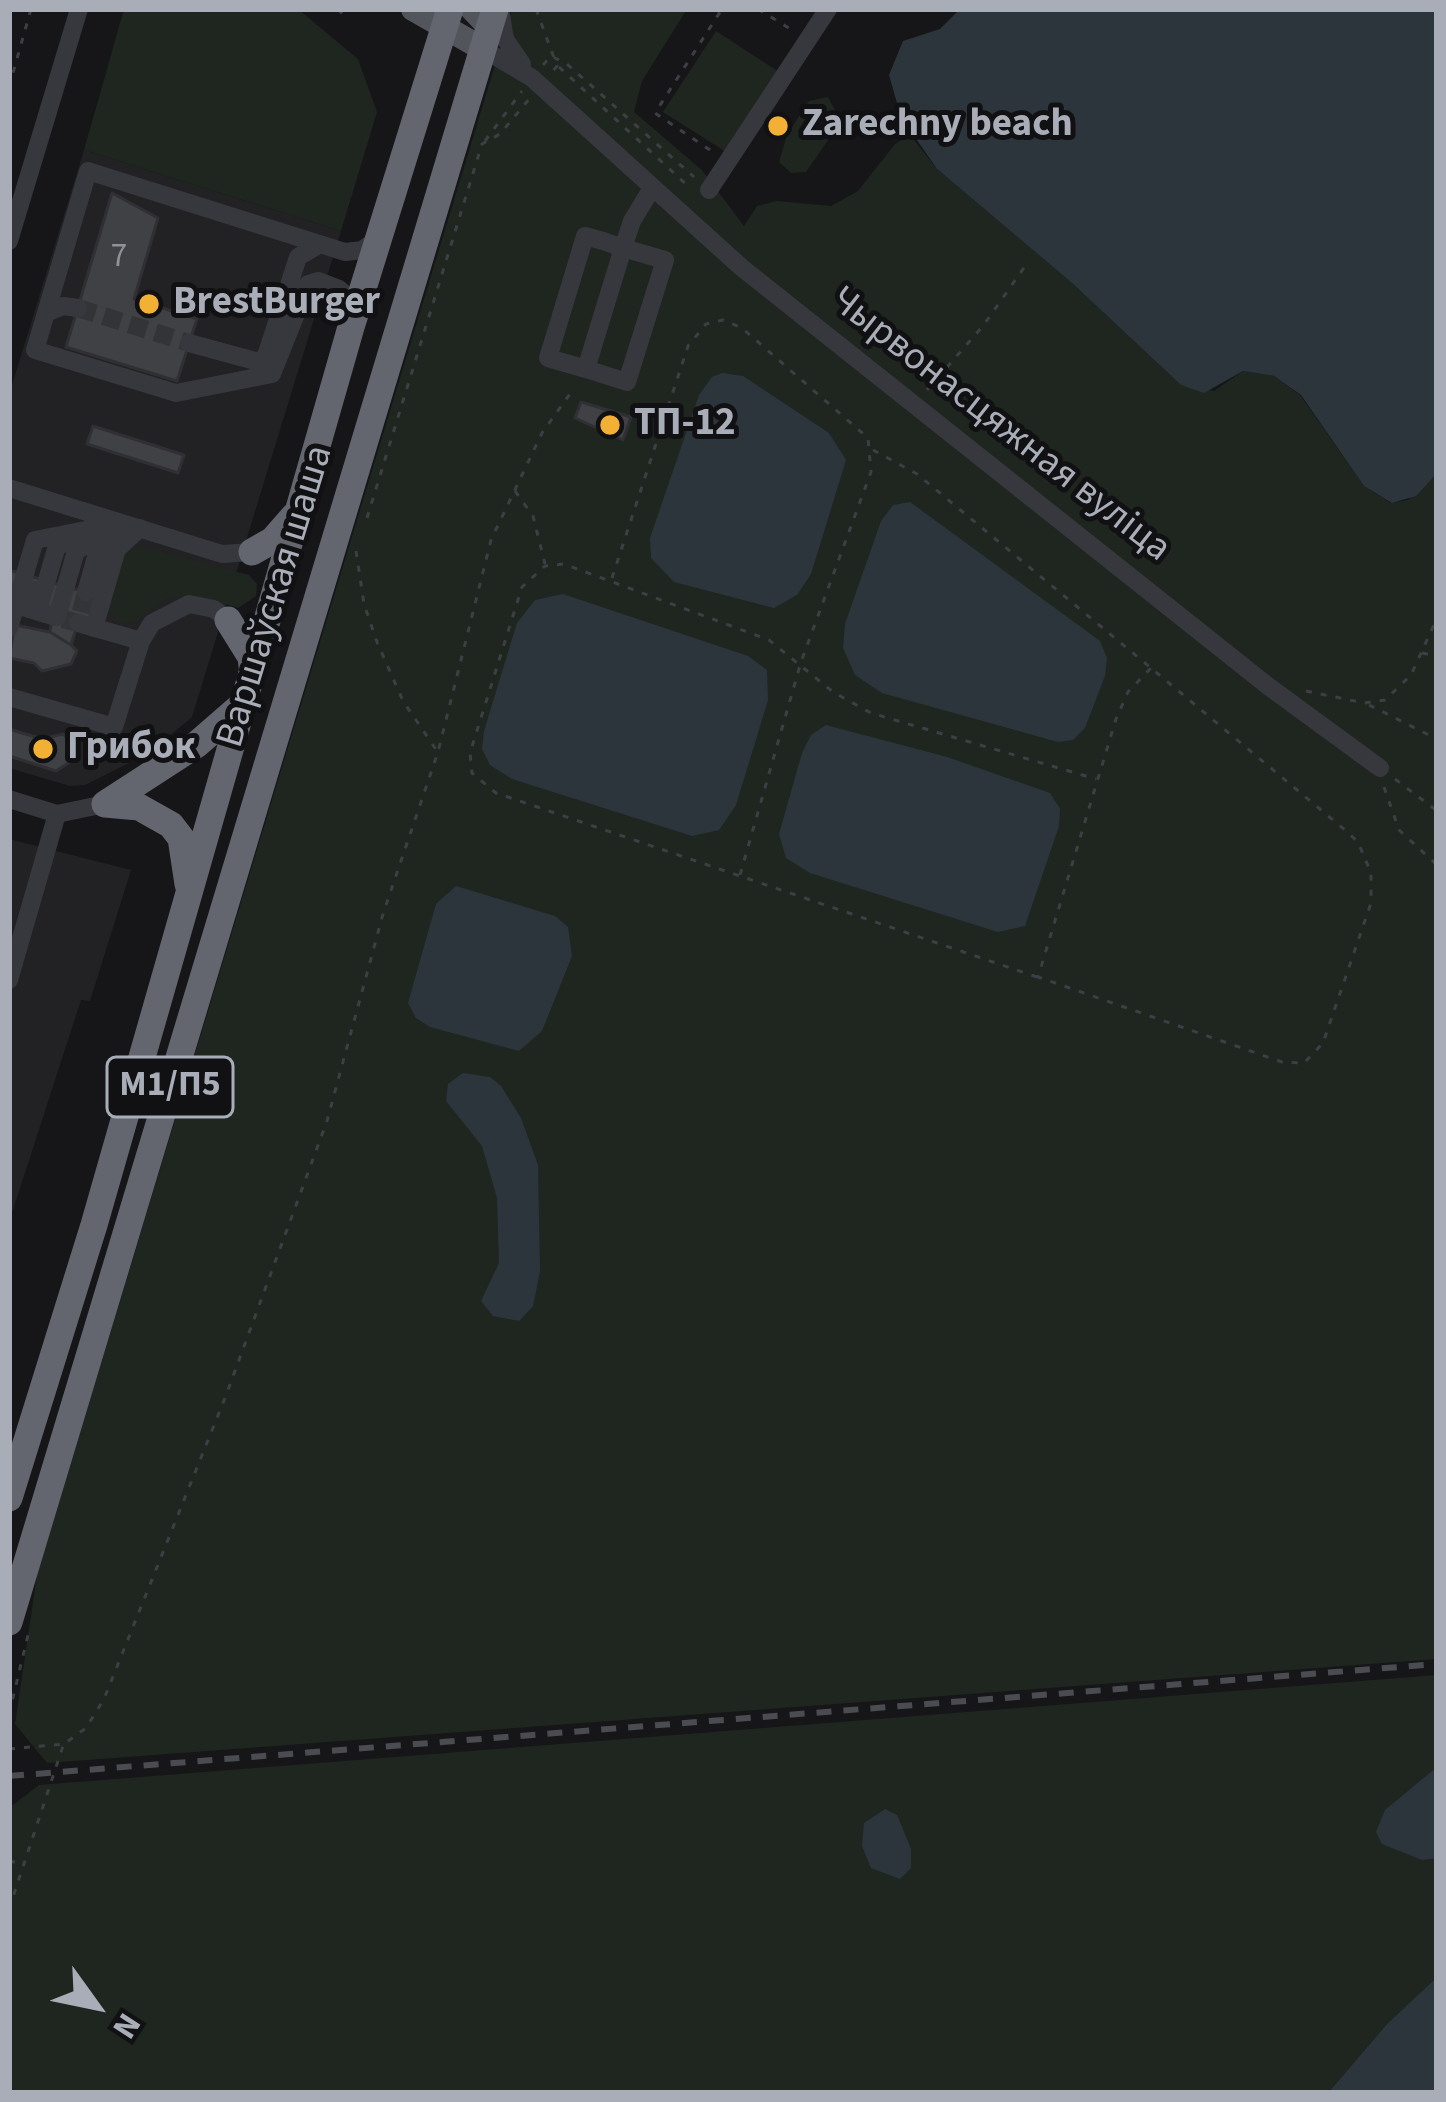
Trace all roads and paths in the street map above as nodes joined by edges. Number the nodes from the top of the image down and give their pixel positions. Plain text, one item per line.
1 (31, 9) edge
2 (79, 9) edge
3 (338, 9) edge
4 (413, 9) edge
5 (536, 9) edge
6 (722, 9) edge
7 (758, 9) edge
8 (828, 9) edge
9 (345, 17) dead end
10 (447, 20) edge
11 (488, 21) edge
12 (808, 40) junction
13 (557, 66) junction
14 (537, 81) junction
15 (9, 87) edge
16 (728, 161) junction
17 (652, 188) junction
18 (705, 194) joint
19 (378, 239) junction
20 (9, 241) edge
21 (320, 244) junction
22 (623, 248) junction
23 (1028, 262) dead end
24 (78, 308) tunnel mouth
25 (46, 313) junction
26 (351, 327) junction
27 (189, 344) tunnel mouth
28 (586, 369) junction
29 (572, 391) dead end
30 (913, 404) junction
31 (872, 450) junction
32 (9, 488) edge
33 (515, 490) junction
34 (300, 508) junction
35 (133, 525) junction
36 (362, 533) dead end
37 (252, 552) joint
38 (545, 566) junction
39 (348, 570) dead end
40 (16, 572) dead end
41 (611, 580) junction
42 (86, 592) tunnel mouth
43 (60, 618) junction
44 (1437, 618) edge
45 (228, 620) joint
46 (9, 628) edge
47 (141, 640) junction
48 (1420, 653) junction
49 (1437, 656) edge
50 (801, 662) junction
51 (1151, 668) junction
52 (1268, 686) junction
53 (248, 690) junction
54 (9, 697) edge
55 (1364, 703) junction
56 (1437, 739) edge
57 (438, 752) junction
58 (1380, 768) junction
59 (1096, 779) junction
60 (9, 799) edge
61 (105, 804) junction
62 (1437, 811) edge
63 (57, 814) junction
64 (1437, 865) edge
65 (740, 875) junction
66 (189, 893) junction
67 (1038, 977) junction
68 (9, 980) edge
69 (9, 1498) edge
70 (9, 1622) edge
71 (64, 1744) junction
72 (9, 1749) edge
73 (9, 1862) edge
74 (24, 1864) junction
75 (9, 1910) edge
76 (9, 1975) edge
77 (9, 2003) edge

1 - 15 path
2 - 20 street
3 - 9 path
4 - 10 main road, Чырвонасцяжная вуліца
5 - 13 path
6 - 16 path
7 - 12 path
8 - 12 street
10 - 11 main road, Чырвонасцяжная вуліца
10 - 19 highway, Варшаўская шаша / М1/П5
11 - 14 street, Чырвонасцяжная вуліца
11 - 14 street, Чырвонасцяжная вуліца
11 - 70 highway, Варшаўская шаша / М1/П5
12 - 16 street
13 - 14 path
13 - 18 path
14 - 17 street, Чырвонасцяжная вуліца
14 - 36 path
16 - 18 street
17 - 22 street
17 - 30 street, Чырвонасцяжная вуліца
19 - 21 street
19 - 26 highway, Варшаўская шаша / М1/П5
21 - 25 street
21 - 27 street
22 - 28 street
22 - 28 street
22 - 28 street
23 - 30 path
24 - 25 street
25 - 26 street
26 - 34 highway, Варшаўская шаша / М1/П5
29 - 33 path
30 - 52 street, Чырвонасцяжная вуліца
31 - 41 path
31 - 50 path
31 - 51 path
32 - 35 street
33 - 38 path
33 - 57 path
34 - 37 highway
34 - 53 highway, Варшаўская шаша / М1/П5
35 - 37 street
35 - 40 street
35 - 42 street
35 - 43 street
35 - 43 street
35 - 43 street
35 - 46 street
38 - 41 path
38 - 65 path
39 - 57 path
41 - 50 path
43 - 47 street
44 - 48 path
45 - 47 street
45 - 53 highway
47 - 54 street
48 - 49 path
48 - 55 path
50 - 59 path
50 - 65 path
51 - 59 path
51 - 67 path
52 - 55 path
52 - 58 street, Чырвонасцяжная вуліца
53 - 61 highway
53 - 66 highway, Варшаўская шаша / М1/П5
55 - 56 path
57 - 71 path
58 - 62 path
58 - 64 path
59 - 67 path
60 - 63 street
61 - 63 street
61 - 66 highway
63 - 68 street
65 - 67 path
66 - 69 highway, Варшаўская шаша / М1/П5
71 - 72 path
71 - 74 path
73 - 74 path
74 - 75 path
76 - 77 path

